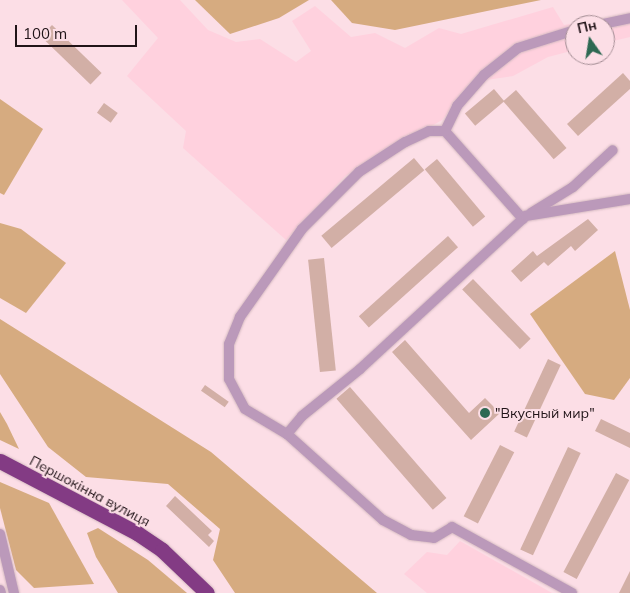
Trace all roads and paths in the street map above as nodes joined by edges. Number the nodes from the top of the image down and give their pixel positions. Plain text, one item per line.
1 (630, 18) edge
2 (615, 21) edge
3 (565, 33) edge
4 (445, 131) junction
5 (613, 150) dead end
6 (630, 199) edge
7 (524, 218) junction
8 (287, 434) junction
9 (0, 461) edge
10 (0, 534) edge
11 (14, 593) edge
12 (207, 593) edge
13 (572, 593) edge

1 - 2 street
3 - 4 street
4 - 7 street
4 - 8 street
5 - 7 street
6 - 7 street
7 - 8 street
8 - 13 street
9 - 12 highway, Першокінна вулиця
10 - 11 street

